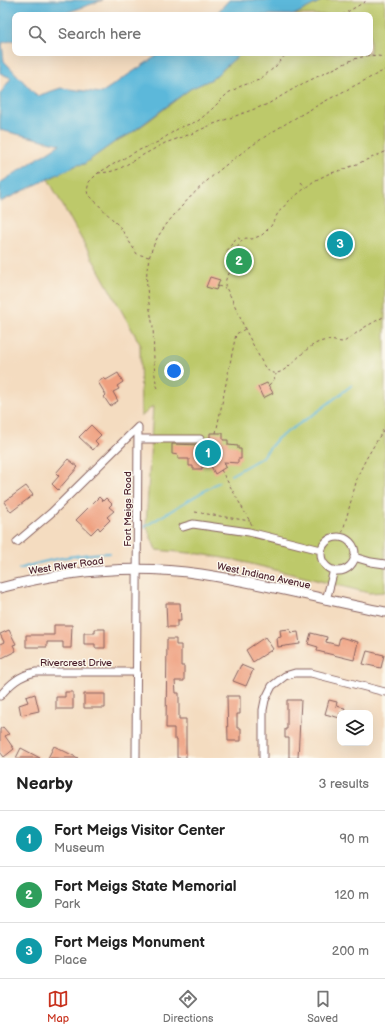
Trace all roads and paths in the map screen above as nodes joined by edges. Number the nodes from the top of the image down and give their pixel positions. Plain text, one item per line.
1 (368, 0) edge
2 (348, 12) edge
3 (373, 55) edge
4 (284, 56) edge
5 (366, 56) edge
6 (385, 57) edge
7 (385, 70) edge
8 (385, 152) edge
9 (98, 173) junction
10 (301, 182) dead end
11 (305, 188) junction
12 (242, 240) junction
13 (149, 257) junction
14 (235, 259) junction
15 (218, 286) dead end
16 (225, 288) junction
17 (385, 317) edge
18 (245, 329) junction
19 (276, 374) junction
20 (269, 385) dead end
21 (158, 388) dead end
22 (385, 427) edge
23 (216, 433) dead end
24 (138, 438) junction
25 (200, 439) dead end
26 (221, 470) dead end
27 (195, 512) dead end
28 (250, 521) junction
29 (183, 527) dead end
30 (258, 534) junction
31 (341, 538) junction
32 (17, 542) dead end
33 (322, 550) junction
34 (354, 557) junction
35 (385, 564) edge
36 (137, 569) junction
37 (334, 570) junction
38 (0, 588) edge
39 (326, 600) junction
40 (385, 612) edge
41 (137, 672) junction
42 (385, 692) edge
43 (0, 696) edge
44 (136, 758) edge
45 (263, 758) edge

1 - 2 path
3 - 6 path
4 - 9 path
5 - 9 path
7 - 13 path
8 - 11 path
9 - 13 path
10 - 11 path
11 - 12 path
12 - 14 path
12 - 14 path
13 - 21 path
14 - 16 path
15 - 16 path
16 - 18 path
17 - 19 path
18 - 19 path
18 - 23 path
19 - 20 path
22 - 31 path
24 - 25 street
24 - 32 street
24 - 36 street, Fort Meigs Road
26 - 28 path
27 - 28 path
28 - 30 path
29 - 30 street
30 - 33 street
31 - 33 street
31 - 34 street
33 - 37 street
34 - 35 street
34 - 37 street
36 - 38 main road, West River Road
36 - 39 main road, West Indiana Avenue
36 - 41 street, Fort Meigs Road
37 - 39 street
39 - 40 main road, West Indiana Avenue
41 - 43 street, Rivercrest Drive
41 - 44 street, Fort Meigs Road
42 - 45 street

